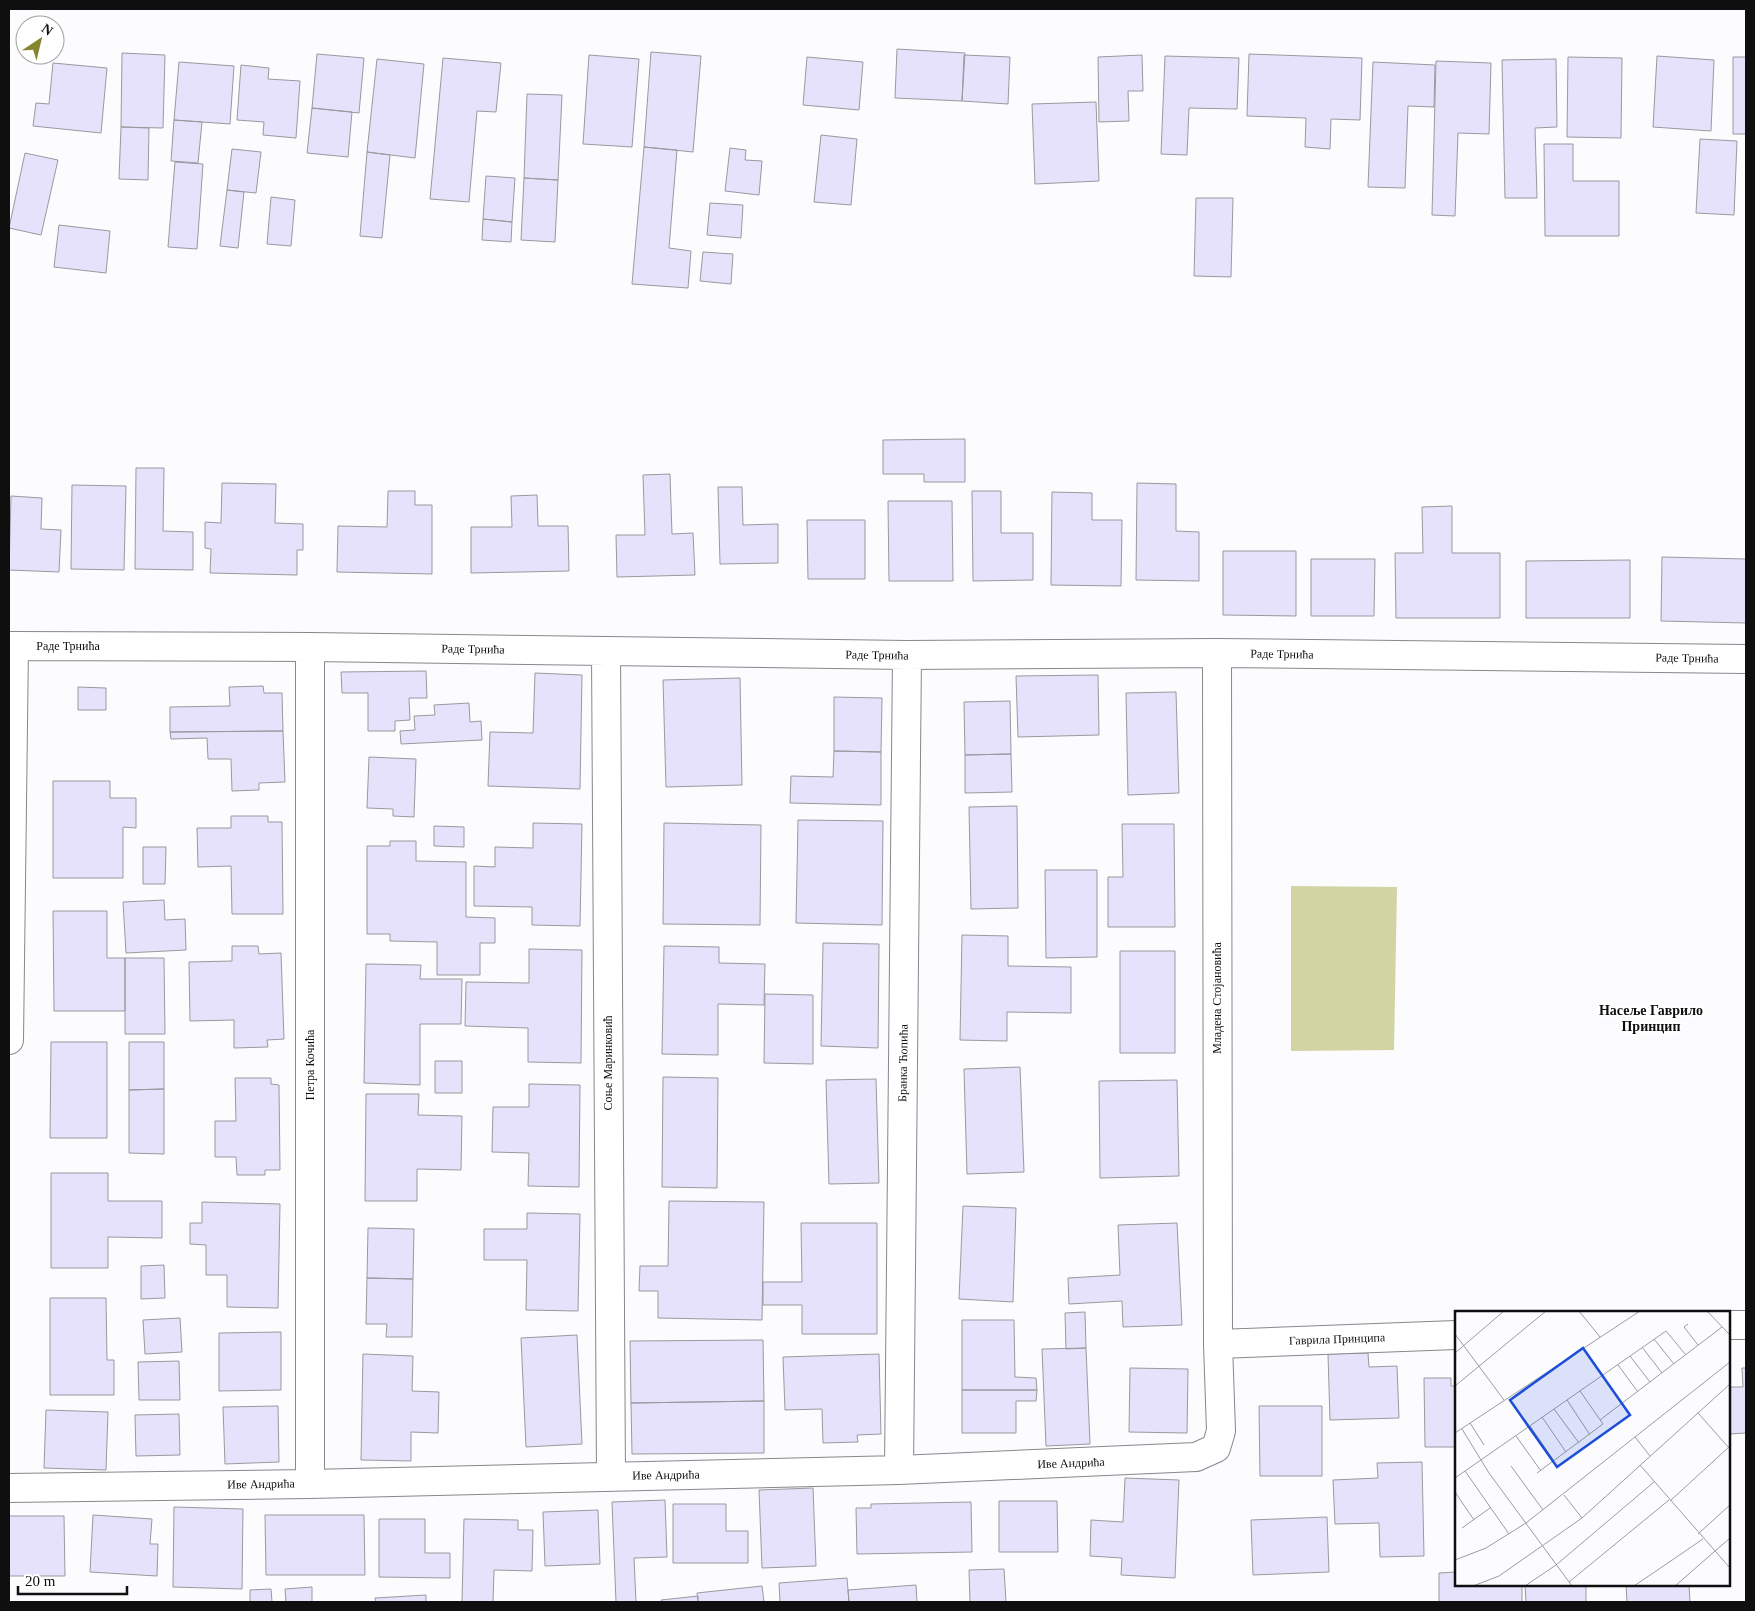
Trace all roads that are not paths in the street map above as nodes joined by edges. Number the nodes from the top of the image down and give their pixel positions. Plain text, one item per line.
1 (11, 646) edge
2 (310, 647) junction
3 (606, 651) junction
4 (1217, 653) junction
5 (907, 656) junction
6 (1746, 659) edge
7 (9, 1040) edge
8 (1730, 1325) edge
9 (1746, 1325) edge
10 (1455, 1335) edge
11 (1218, 1344) junction
12 (899, 1470) junction
13 (611, 1476) junction
14 (310, 1484) junction
15 (9, 1488) edge

1 - 2 street, Раде Трнића
1 - 7 street
2 - 3 street, Раде Трнића
2 - 14 street, Петра Кочића
3 - 5 street, Раде Трнића
3 - 13 street, Соње Маринковић
4 - 5 street, Раде Трнића
4 - 6 street, Раде Трнића
4 - 11 street, Младена Стојановића
5 - 12 street, Бранка Ћопића
8 - 9 street
10 - 11 street, Гаврила Принципа
11 - 12 street, Иве Андрића
12 - 13 street, Иве Андрића
13 - 14 street, Иве Андрића
14 - 15 street, Иве Андрића

